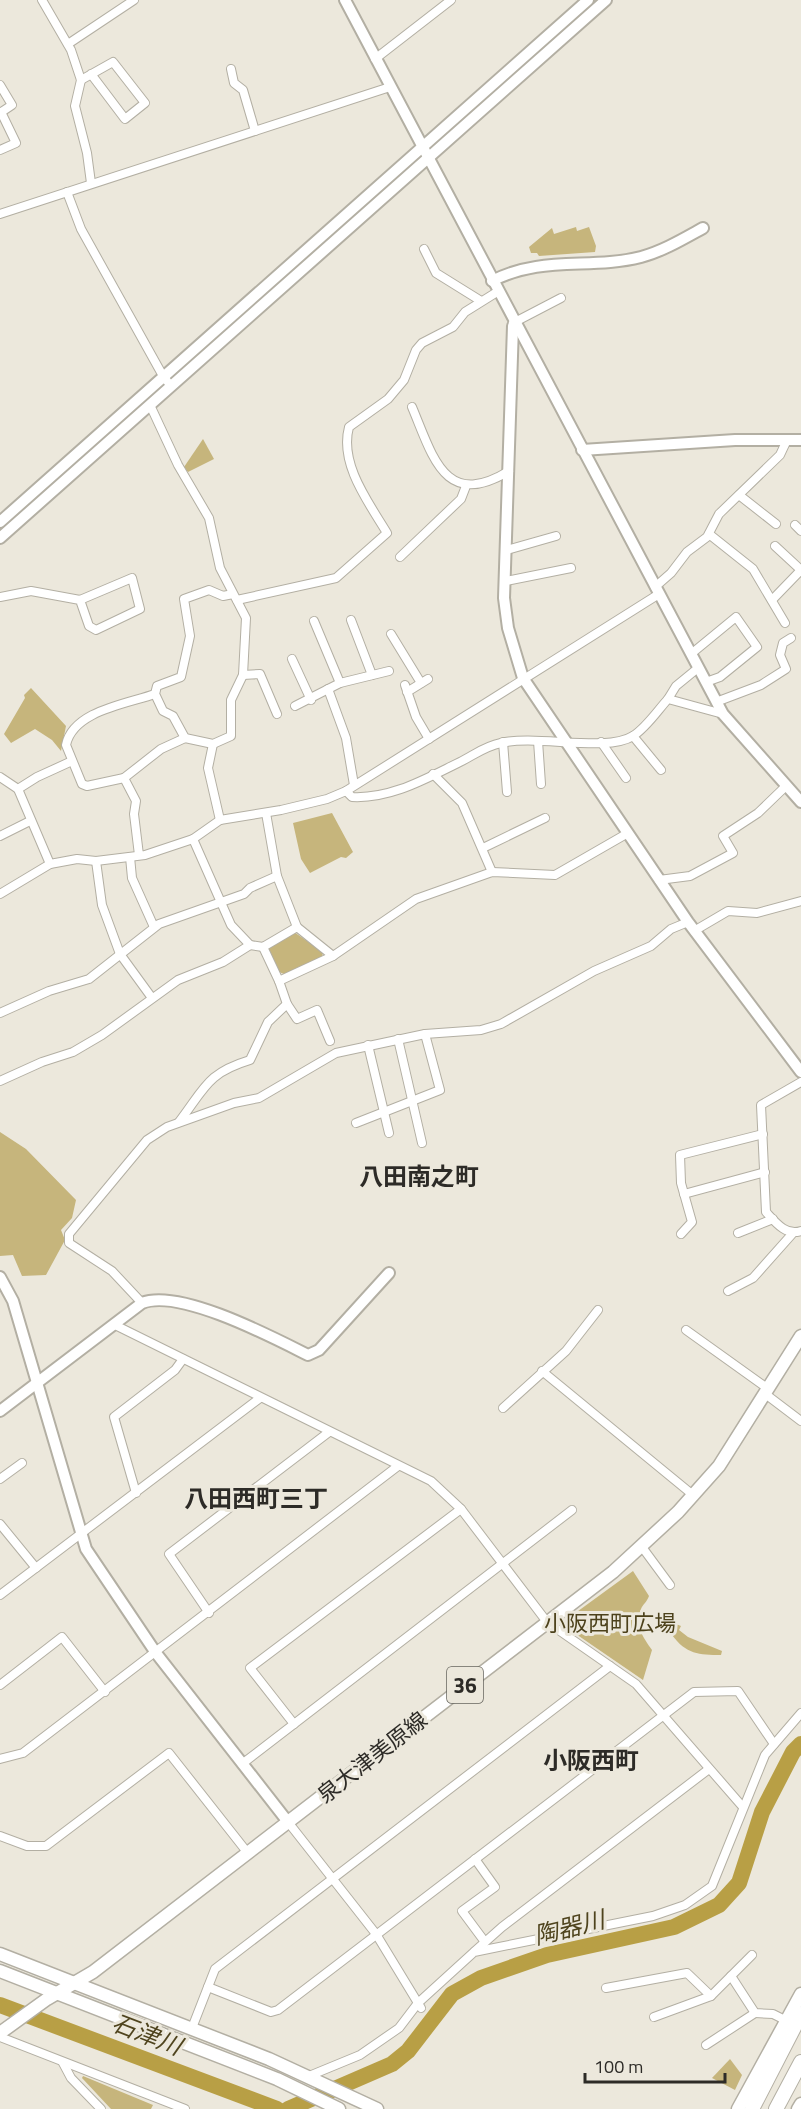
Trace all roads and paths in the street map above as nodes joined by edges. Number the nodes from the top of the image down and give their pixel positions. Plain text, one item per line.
1 (42, 0) edge
2 (134, 0) edge
3 (345, 0) edge
4 (451, 0) edge
5 (588, 0) edge
6 (606, 0) edge
7 (68, 44) junction
8 (375, 59) junction
9 (231, 69) dead end
10 (91, 74) junction
11 (81, 80) junction
12 (0, 85) edge
13 (390, 87) junction
14 (1, 112) edge
15 (255, 131) junction
16 (422, 147) junction
17 (0, 150) edge
18 (428, 158) junction
19 (91, 183) junction
20 (67, 192) junction
21 (0, 214) edge
22 (703, 228) dead end
23 (424, 249) dead end
24 (492, 281) junction
25 (498, 292) junction
26 (561, 298) dead end
27 (481, 301) junction
28 (513, 323) junction
29 (163, 376) junction
30 (171, 386) junction
31 (150, 405) junction
32 (412, 407) dead end
33 (787, 440) junction
34 (801, 440) edge
35 (582, 450) junction
36 (509, 471) junction
37 (466, 486) junction
38 (739, 495) junction
39 (0, 522) edge
40 (776, 524) dead end
41 (709, 534) junction
42 (556, 536) dead end
43 (0, 538) edge
44 (775, 546) dead end
45 (507, 550) junction
46 (400, 557) dead end
47 (571, 568) dead end
48 (801, 570) edge
49 (506, 582) junction
50 (657, 590) junction
51 (0, 597) edge
52 (235, 597) junction
53 (80, 600) junction
54 (772, 600) junction
55 (351, 620) dead end
56 (314, 621) dead end
57 (785, 623) dead end
58 (391, 634) dead end
59 (791, 638) dead end
60 (691, 654) junction
61 (292, 659) dead end
62 (698, 668) junction
63 (388, 671) dead end
64 (243, 675) junction
65 (372, 675) junction
66 (524, 678) junction
67 (706, 682) junction
68 (340, 683) junction
69 (328, 689) junction
70 (155, 694) junction
71 (668, 699) junction
72 (311, 700) junction
73 (716, 702) junction
74 (295, 706) dead end
75 (277, 714) dead end
76 (723, 714) junction
77 (633, 736) junction
78 (184, 738) junction
79 (429, 739) junction
80 (538, 741) junction
81 (566, 741) junction
82 (503, 742) junction
83 (601, 742) junction
84 (213, 744) junction
85 (72, 761) junction
86 (661, 770) dead end
87 (433, 774) junction
88 (0, 777) edge
89 (124, 778) junction
90 (626, 778) dead end
91 (541, 784) dead end
92 (354, 785) junction
93 (786, 786) junction
94 (18, 789) junction
95 (346, 791) junction
96 (507, 792) dead end
97 (801, 802) edge
98 (266, 813) junction
99 (545, 818) dead end
100 (220, 820) junction
101 (30, 821) junction
102 (628, 833) junction
103 (0, 836) edge
104 (193, 839) junction
105 (483, 848) junction
106 (139, 855) junction
107 (130, 857) junction
108 (96, 861) junction
109 (50, 864) junction
110 (492, 873) junction
111 (277, 876) junction
112 (659, 880) junction
113 (0, 894) edge
114 (801, 901) edge
115 (221, 902) junction
116 (154, 927) junction
117 (297, 927) junction
118 (691, 927) junction
119 (250, 945) junction
120 (263, 947) junction
121 (120, 954) junction
122 (333, 956) junction
123 (279, 981) junction
124 (152, 998) junction
125 (287, 1004) junction
126 (0, 1013) edge
127 (425, 1034) junction
128 (398, 1039) junction
129 (330, 1041) dead end
130 (369, 1046) junction
131 (799, 1065) edge
132 (0, 1081) edge
133 (801, 1082) edge
134 (413, 1101) junction
135 (383, 1112) junction
136 (178, 1123) junction
137 (356, 1123) dead end
138 (389, 1133) dead end
139 (763, 1134) junction
140 (422, 1143) dead end
141 (765, 1172) junction
142 (684, 1194) junction
143 (772, 1219) junction
144 (797, 1232) edge
145 (738, 1233) dead end
146 (681, 1234) dead end
147 (389, 1273) dead end
148 (0, 1277) edge
149 (728, 1291) dead end
150 (142, 1304) junction
151 (598, 1310) dead end
152 (115, 1324) junction
153 (686, 1330) dead end
154 (801, 1336) edge
155 (183, 1359) junction
156 (542, 1371) junction
157 (37, 1383) junction
158 (765, 1391) junction
159 (260, 1398) junction
160 (503, 1408) dead end
161 (0, 1411) edge
162 (801, 1421) edge
163 (328, 1432) junction
164 (22, 1463) dead end
165 (398, 1466) junction
166 (0, 1479) edge
167 (136, 1493) junction
168 (693, 1495) junction
169 (461, 1509) junction
170 (572, 1510) dead end
171 (0, 1524) edge
172 (80, 1537) junction
173 (642, 1547) junction
174 (504, 1562) junction
175 (36, 1568) junction
176 (670, 1585) dead end
177 (0, 1595) edge
178 (209, 1613) junction
179 (547, 1622) junction
180 (156, 1653) junction
181 (610, 1666) junction
182 (0, 1685) edge
183 (105, 1692) junction
184 (801, 1713) edge
185 (663, 1715) junction
186 (294, 1724) junction
187 (774, 1744) junction
188 (0, 1759) edge
189 (242, 1764) junction
190 (709, 1769) junction
191 (742, 1806) junction
192 (288, 1822) junction
193 (0, 1836) edge
194 (248, 1852) junction
195 (475, 1859) junction
196 (332, 1880) junction
197 (376, 1934) junction
198 (485, 1942) junction
199 (474, 1952) junction
200 (0, 1954) edge
201 (752, 1955) dead end
202 (0, 1971) edge
203 (731, 1976) junction
204 (77, 1983) junction
205 (208, 1988) junction
206 (606, 1988) dead end
207 (57, 1993) junction
208 (801, 1994) edge
209 (711, 1996) junction
210 (420, 2006) junction
211 (755, 2013) junction
212 (801, 2014) edge
213 (654, 2017) dead end
214 (785, 2020) junction
215 (192, 2028) junction
216 (801, 2032) edge
217 (2, 2033) edge
218 (706, 2044) dead end
219 (801, 2062) edge
220 (63, 2063) junction
221 (312, 2077) junction
222 (801, 2081) edge
223 (801, 2104) edge
224 (335, 2107) edge
225 (98, 2108) edge
226 (185, 2109) edge
227 (377, 2109) edge
228 (738, 2109) edge
229 (752, 2109) edge
230 (760, 2109) edge
231 (776, 2109) edge
232 (786, 2109) edge
233 (798, 2109) edge

1 - 7 street
2 - 7 street
3 - 8 street
4 - 8 street
5 - 16 street
6 - 18 street
7 - 11 street
8 - 13 street
9 - 15 street
10 - 10 street
10 - 11 street
11 - 19 street
12 - 14 street
13 - 15 street
13 - 16 street
14 - 17 street
15 - 19 street
16 - 18 street
16 - 29 street
18 - 24 street
18 - 30 street
19 - 20 street
20 - 21 street
20 - 29 street
22 - 24 street
23 - 27 street
24 - 25 street
25 - 27 street
25 - 28 street
26 - 28 street
27 - 52 street
28 - 35 street
28 - 36 street
29 - 30 street
29 - 39 street
30 - 31 street
31 - 43 street
31 - 52 street
32 - 37 street
33 - 34 street
33 - 35 street
33 - 38 street
35 - 50 street
36 - 37 street
36 - 45 street
37 - 46 street
38 - 40 street
38 - 41 street
41 - 50 street
41 - 54 street
42 - 45 street
44 - 48 street
45 - 49 street
47 - 49 street
48 - 54 street
49 - 66 street
50 - 60 street
50 - 66 street
51 - 53 street
52 - 64 street
52 - 70 street
53 - 53 street
54 - 57 street
55 - 65 street
56 - 68 street
58 - 79 street
59 - 73 street
60 - 62 street
60 - 67 street
61 - 72 street
62 - 67 street
62 - 71 street
63 - 65 street
64 - 75 street
64 - 84 street
65 - 68 street
66 - 79 street
66 - 81 street
67 - 73 street
68 - 69 street
69 - 72 street
69 - 92 street
70 - 78 street
70 - 85 street
71 - 76 street
71 - 77 street
72 - 74 street
73 - 76 street
76 - 93 street
77 - 83 street
77 - 86 street
78 - 84 street
78 - 89 street
79 - 92 street
80 - 81 street
80 - 82 street
80 - 91 street
81 - 83 street
81 - 102 street
82 - 87 street
82 - 96 street
83 - 90 street
84 - 100 street
85 - 89 street
85 - 94 street
87 - 95 street
87 - 105 street
88 - 94 street
89 - 106 street
92 - 95 street
93 - 97 street
93 - 112 street
94 - 101 street
95 - 98 street
98 - 100 street
98 - 111 street
99 - 105 street
100 - 104 street
101 - 103 street
101 - 109 street
102 - 110 street
102 - 112 street
104 - 106 street
104 - 115 street
105 - 110 street
106 - 107 street
107 - 108 street
107 - 116 street
108 - 109 street
108 - 121 street
109 - 113 street
110 - 122 street
111 - 115 street
111 - 117 street
112 - 118 street
114 - 118 street
115 - 116 street
115 - 119 street
116 - 121 street
117 - 120 street
117 - 122 street
118 - 127 street
118 - 131 street
119 - 120 street
119 - 124 street
120 - 123 street
121 - 124 street
121 - 126 street
122 - 123 street
123 - 125 street
124 - 132 street
125 - 129 street
125 - 136 street
127 - 128 street
127 - 134 street
128 - 130 street
128 - 134 street
130 - 135 street
130 - 136 street
133 - 139 street
134 - 135 street
134 - 140 street
135 - 137 street
135 - 138 street
136 - 150 street
139 - 141 street
139 - 142 street
141 - 142 street
141 - 143 street
142 - 146 street
143 - 144 street
143 - 145 street
144 - 149 street
147 - 150 street
148 - 157 street
150 - 152 street
151 - 156 street
152 - 155 street
152 - 157 street
153 - 158 street
154 - 158 main road, 泉大津美原線 / 36
155 - 159 street
155 - 167 street
156 - 160 street
156 - 168 street
157 - 161 street
157 - 172 street
158 - 162 street
158 - 168 main road, 泉大津美原線 / 36
159 - 163 street
159 - 167 street
163 - 165 street
163 - 178 street
164 - 166 street
165 - 169 street
165 - 178 street
167 - 172 street
168 - 173 main road, 泉大津美原線 / 36
169 - 174 street
169 - 186 street
170 - 174 street
171 - 175 street
172 - 175 street
172 - 180 street
173 - 176 street
173 - 179 main road, 泉大津美原線 / 36
174 - 179 street
174 - 186 street
175 - 177 street
178 - 180 street
179 - 181 street
179 - 192 main road, 泉大津美原線 / 36
180 - 183 street
180 - 189 street
181 - 185 street
181 - 196 street
182 - 183 street
183 - 188 street
184 - 187 street
185 - 187 street
185 - 190 street
185 - 195 street
186 - 189 street
187 - 191 street
189 - 192 street
190 - 191 street
190 - 198 street
191 - 199 street
192 - 194 main road, 泉大津美原線 / 36
192 - 196 street
193 - 194 street
194 - 204 main road, 泉大津美原線 / 36
195 - 197 street
195 - 198 street
196 - 197 street
196 - 205 street
197 - 205 street
197 - 210 street
198 - 199 street
199 - 210 street
200 - 204 main road
201 - 203 street
202 - 207 main road
203 - 209 street
203 - 211 street
204 - 207 main road, 泉大津美原線 / 36
204 - 215 main road
205 - 215 street
206 - 209 street
207 - 217 main road, 泉大津美原線 / 36
207 - 224 main road
208 - 214 main road
209 - 213 street
210 - 221 street
211 - 214 street
211 - 218 street
212 - 229 highway
214 - 228 main road
215 - 221 main road
216 - 230 highway
217 - 220 street
219 - 231 highway
220 - 225 street
220 - 226 street
221 - 227 main road
222 - 232 highway
223 - 233 main road

